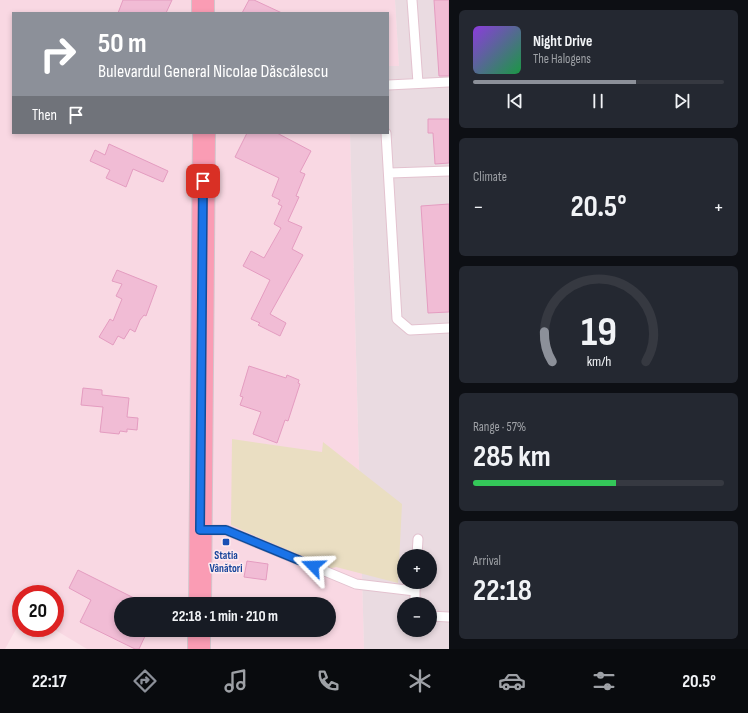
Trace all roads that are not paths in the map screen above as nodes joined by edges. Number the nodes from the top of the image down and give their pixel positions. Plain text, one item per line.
1 (203, 0) edge
2 (412, 0) edge
3 (204, 12) edge
4 (449, 82) edge
5 (418, 83) junction
6 (389, 85) edge
7 (204, 134) edge
8 (386, 134) edge
9 (449, 170) edge
10 (390, 173) junction
11 (449, 328) edge
12 (200, 530) junction
13 (418, 539) dead end
14 (417, 549) edge
15 (397, 586) edge
16 (200, 597) edge
17 (437, 616) edge
18 (449, 617) edge
19 (199, 637) edge
20 (199, 649) edge

1 - 3 main road
2 - 5 lane
4 - 5 lane
5 - 6 lane
7 - 12 main road
8 - 10 lane
9 - 10 lane
10 - 11 lane
12 - 15 lane
12 - 16 main road
13 - 14 lane
17 - 18 lane
19 - 20 main road

